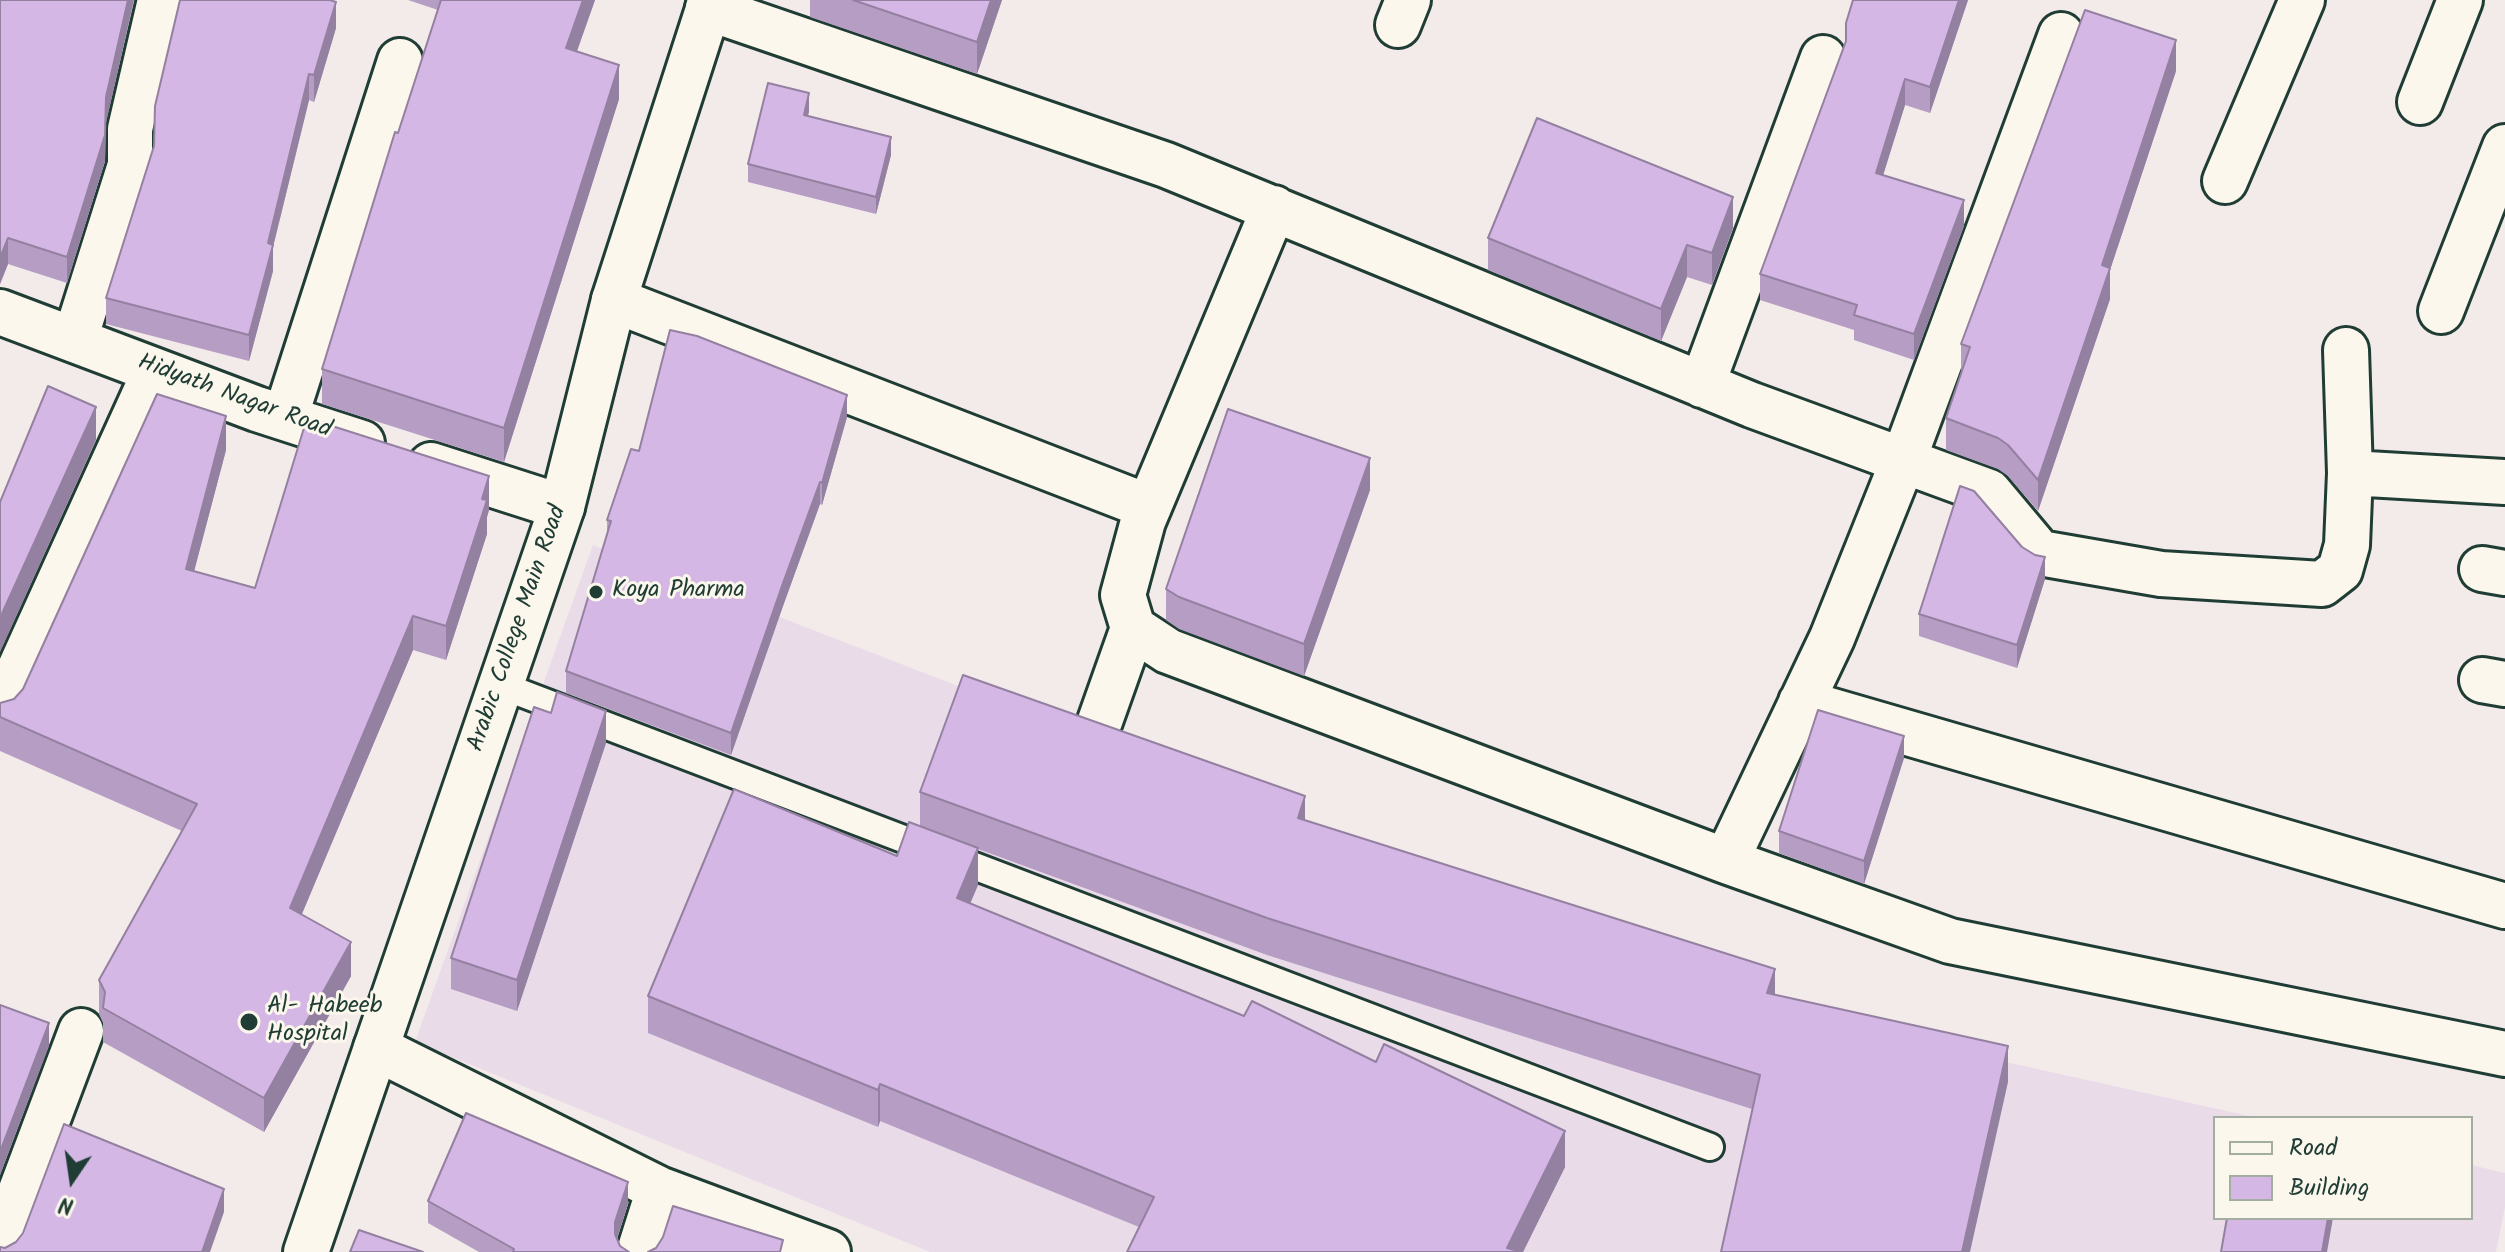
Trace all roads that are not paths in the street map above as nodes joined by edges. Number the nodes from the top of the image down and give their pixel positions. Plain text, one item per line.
1 (160, 0) edge
2 (2302, 0) edge
3 (2460, 0) edge
4 (710, 4) edge
5 (2061, 35) dead end
6 (1823, 58) dead end
7 (400, 61) dead end
8 (2420, 102) dead end
9 (2505, 147) edge
10 (2225, 181) dead end
11 (1274, 208) junction
12 (614, 300) junction
13 (2441, 311) dead end
14 (5, 324) edge
15 (75, 339) junction
16 (2346, 350) dead end
17 (155, 371) junction
18 (1702, 385) junction
19 (285, 418) junction
20 (1903, 461) junction
21 (2350, 473) junction
22 (2505, 482) edge
23 (562, 507) junction
24 (1149, 507) junction
25 (1133, 628) junction
26 (500, 685) junction
27 (1801, 702) junction
28 (0, 712) edge
29 (1100, 721) edge
30 (1726, 861) junction
31 (2505, 906) edge
32 (81, 1031) dead end
33 (376, 1048) junction
34 (2505, 1054) edge
35 (1710, 1147) dead end
36 (659, 1189) junction
37 (0, 1246) edge
38 (811, 1249) edge
39 (306, 1252) edge
40 (639, 1252) edge

1 - 15 street
2 - 10 street
3 - 8 street
4 - 11 street
4 - 12 street, Arabic College Main Road
5 - 20 street
6 - 18 street
7 - 19 street
9 - 13 street
11 - 18 street
11 - 24 street
12 - 23 street, Arabic College Main Road
12 - 24 street
14 - 15 street, Hidyath Nagar Road
15 - 17 street, Hidyath Nagar Road
16 - 21 street
17 - 19 street, Hidyath Nagar Road
17 - 28 street
18 - 20 street
19 - 23 street, Hidyath Nagar Road
20 - 21 street
20 - 27 street
21 - 22 street
23 - 26 street, Arabic College Main Road
24 - 25 street
25 - 29 street
25 - 30 street
26 - 33 street, Arabic College Main Road
26 - 35 lane
27 - 30 street
27 - 31 street
30 - 34 street
32 - 37 street
33 - 36 street
33 - 39 street, Arabic College Main Road
36 - 38 street
36 - 40 street

